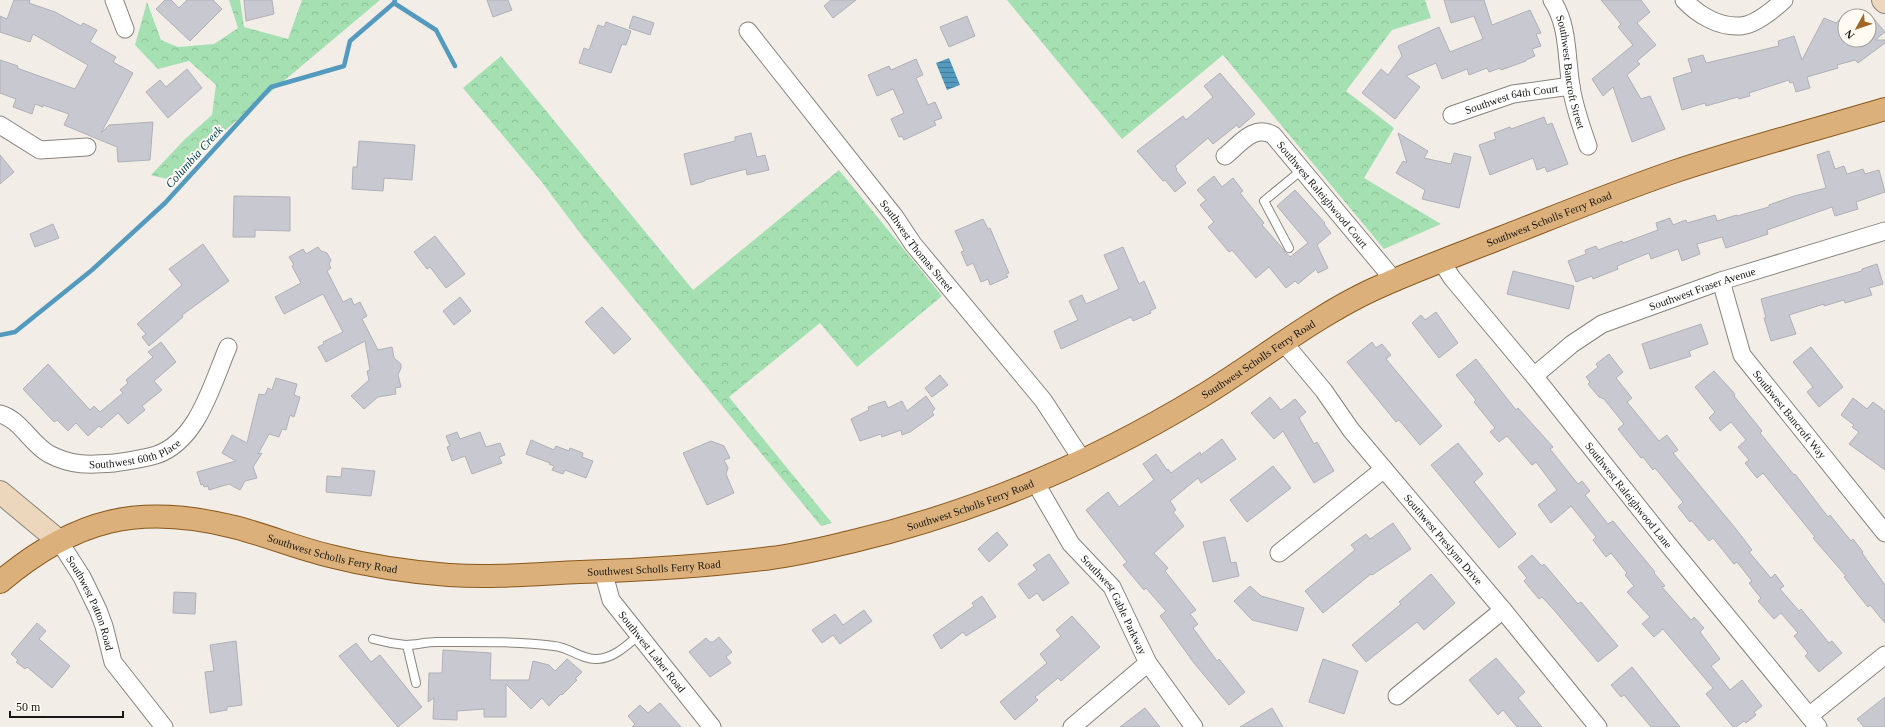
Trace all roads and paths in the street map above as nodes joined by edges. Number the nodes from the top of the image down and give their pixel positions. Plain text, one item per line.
1 (114, 0) edge
2 (1552, 0) edge
3 (1684, 0) edge
4 (1784, 0) edge
5 (125, 29) dead end
6 (748, 31) dead end
7 (1571, 86) junction
8 (1885, 109) edge
9 (1452, 114) dead end
10 (0, 125) edge
11 (1588, 146) dead end
12 (87, 147) dead end
13 (1225, 156) dead end
14 (1303, 169) junction
15 (1885, 231) edge
16 (1289, 248) dead end
17 (1441, 261) junction
18 (1394, 280) junction
19 (1721, 281) junction
20 (1284, 344) junction
21 (228, 347) dead end
22 (1534, 376) junction
23 (0, 414) edge
24 (1083, 461) junction
25 (1384, 469) junction
26 (1035, 482) junction
27 (0, 492) edge
28 (1885, 533) edge
29 (59, 541) junction
30 (1279, 553) dead end
31 (603, 571) junction
32 (0, 582) edge
33 (1503, 610) junction
34 (638, 636) junction
35 (373, 639) dead end
36 (407, 645) junction
37 (1885, 655) edge
38 (1148, 663) junction
39 (416, 683) dead end
40 (1397, 696) dead end
41 (1814, 721) edge
42 (164, 727) edge
43 (712, 727) edge
44 (1072, 727) edge
45 (1194, 727) edge
46 (1598, 727) edge

1 - 5 street
2 - 7 street, Southwest Bancroft Street
3 - 4 street
6 - 24 street, Southwest Thomas Street
7 - 9 street, Southwest 64th Court
7 - 11 street, Southwest Bancroft Street
8 - 17 main road, Southwest Scholls Ferry Road
10 - 12 street
13 - 14 street, Southwest Raleighwood Court
14 - 16 lane
14 - 18 street, Southwest Raleighwood Court
15 - 19 street, Southwest Fraser Avenue
17 - 18 main road, Southwest Scholls Ferry Road
17 - 22 street, Southwest Raleighwood Lane
18 - 20 main road, Southwest Scholls Ferry Road
19 - 22 street, Southwest Fraser Avenue
19 - 28 street, Southwest Bancroft Way
20 - 24 main road, Southwest Scholls Ferry Road
20 - 25 street, Southwest Preslynn Drive
21 - 23 street, Southwest 60th Place
22 - 41 street, Southwest Raleighwood Lane
24 - 26 main road, Southwest Scholls Ferry Road
25 - 30 street
25 - 33 street, Southwest Preslynn Drive
26 - 31 main road, Southwest Scholls Ferry Road
26 - 38 street, Southwest Gable Parkway
27 - 29 street, Southwest Patton Road
29 - 31 main road, Southwest Scholls Ferry Road
29 - 32 main road, Southwest Scholls Ferry Road
29 - 42 street, Southwest Patton Road
31 - 34 street, Southwest Laber Road
33 - 40 street
33 - 46 street, Southwest Preslynn Drive
34 - 36 lane
34 - 43 street, Southwest Laber Road
35 - 36 lane
36 - 39 lane
37 - 41 street
38 - 44 street
38 - 45 street, Southwest Gable Parkway

